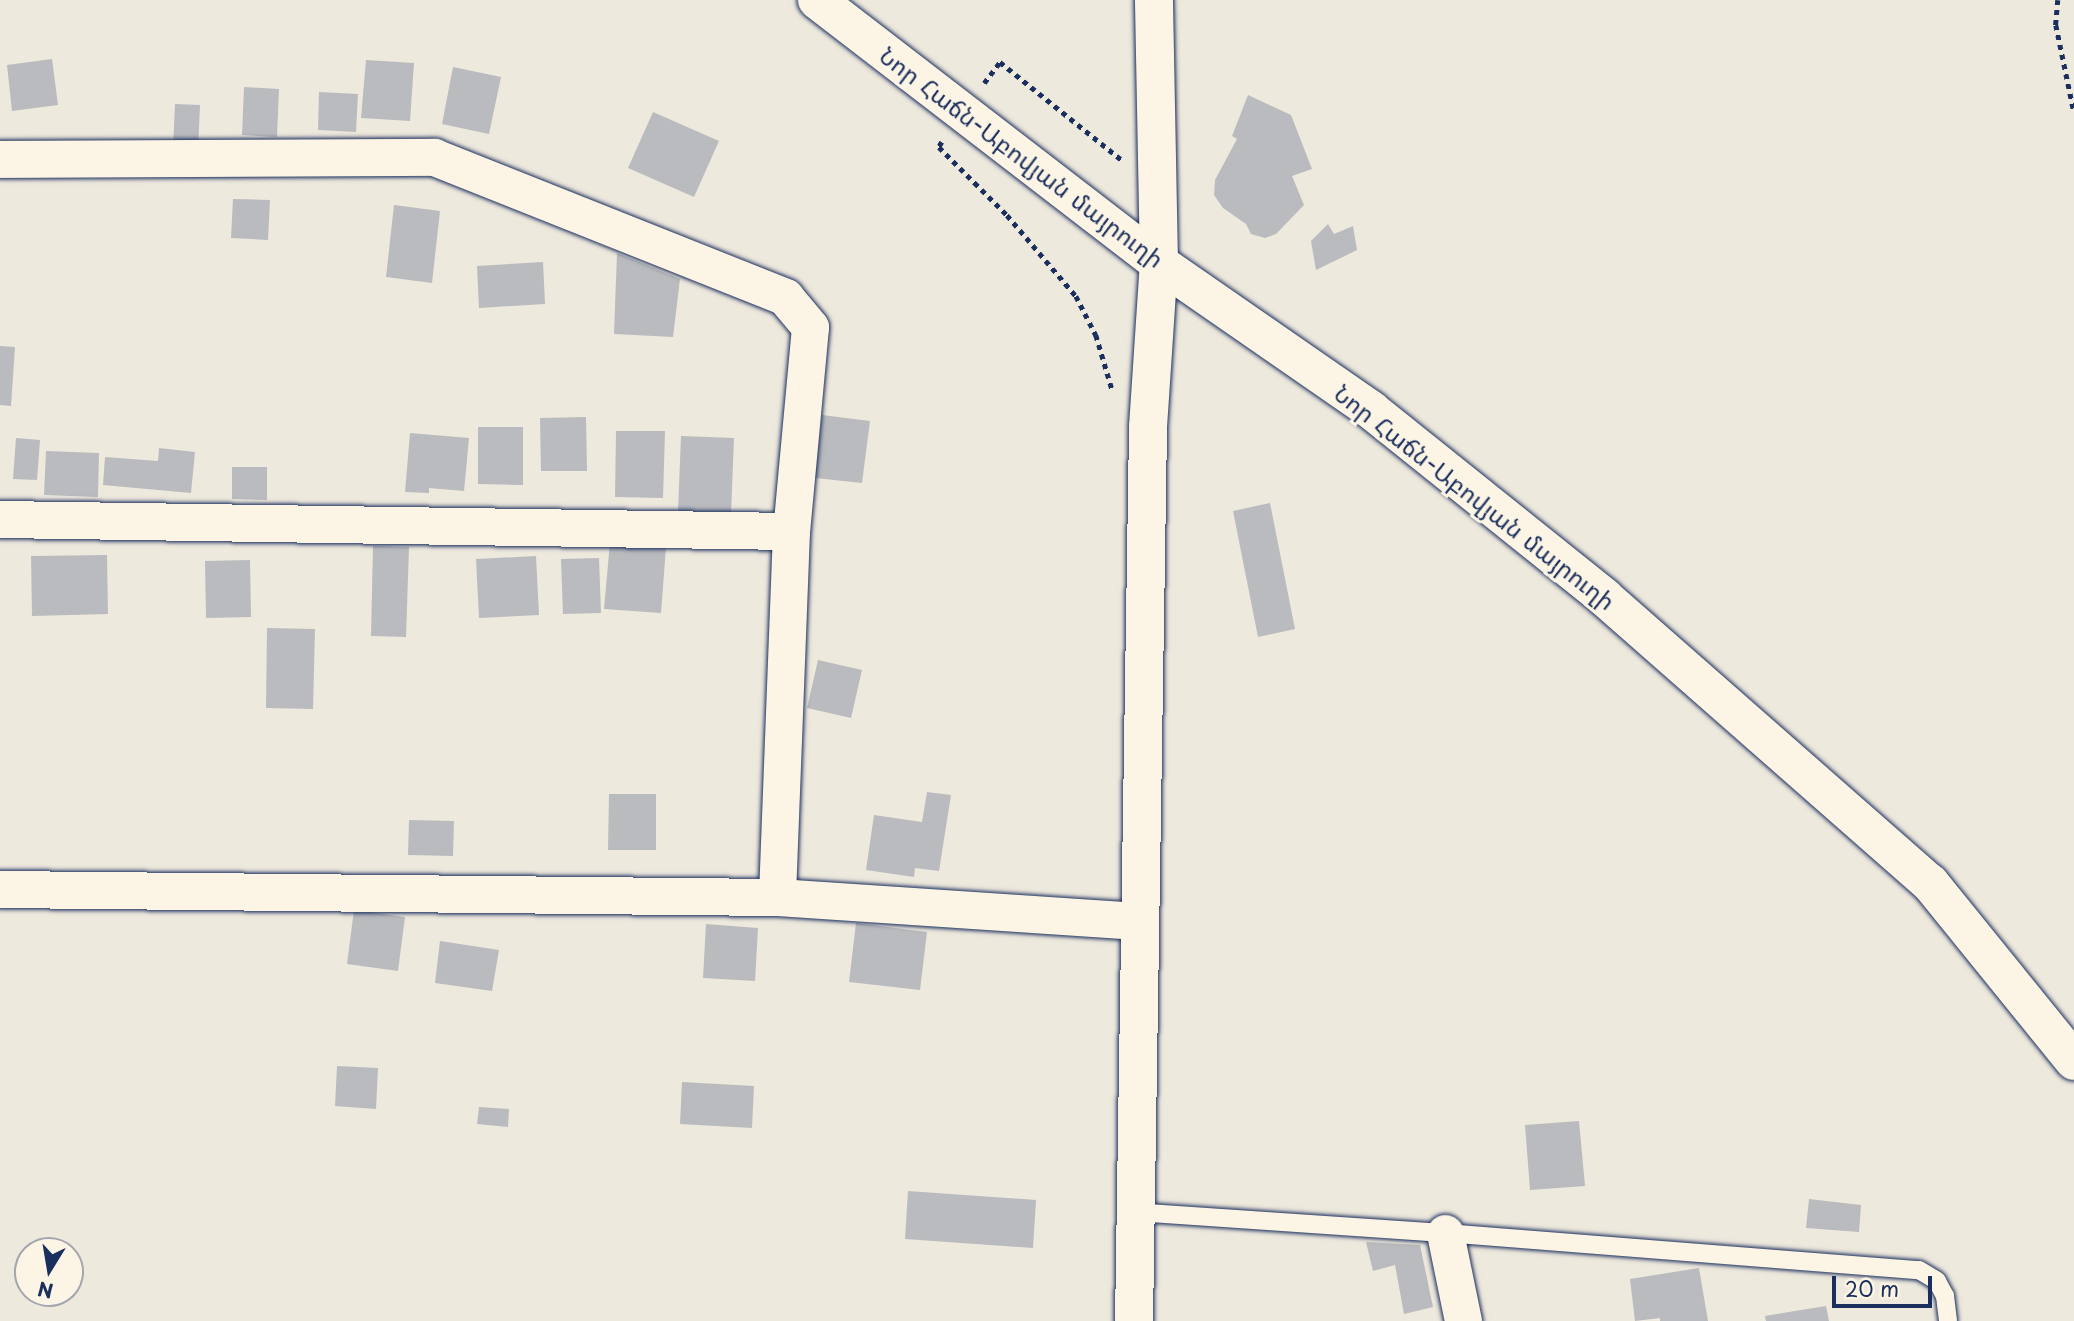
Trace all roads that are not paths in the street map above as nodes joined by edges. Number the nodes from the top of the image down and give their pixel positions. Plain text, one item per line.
1 (817, 0) edge
2 (1154, 0) edge
3 (0, 159) edge
4 (1160, 262) junction
5 (0, 519) edge
6 (791, 531) junction
7 (0, 889) edge
8 (777, 897) junction
9 (1138, 922) junction
10 (2074, 1061) edge
11 (1134, 1212) junction
12 (1445, 1233) junction
13 (1134, 1321) edge
14 (1463, 1321) edge
15 (1948, 1321) edge

1 - 4 main road, Նոր Հաճն-Աբովյան մայրուղի
2 - 4 main road
3 - 6 street
4 - 9 main road
4 - 10 main road, Նոր Հաճն-Աբովյան մայրուղի
5 - 6 street
6 - 8 street
7 - 8 street
8 - 9 street
9 - 11 main road
11 - 12 lane
11 - 13 main road
12 - 14 street
12 - 15 lane

